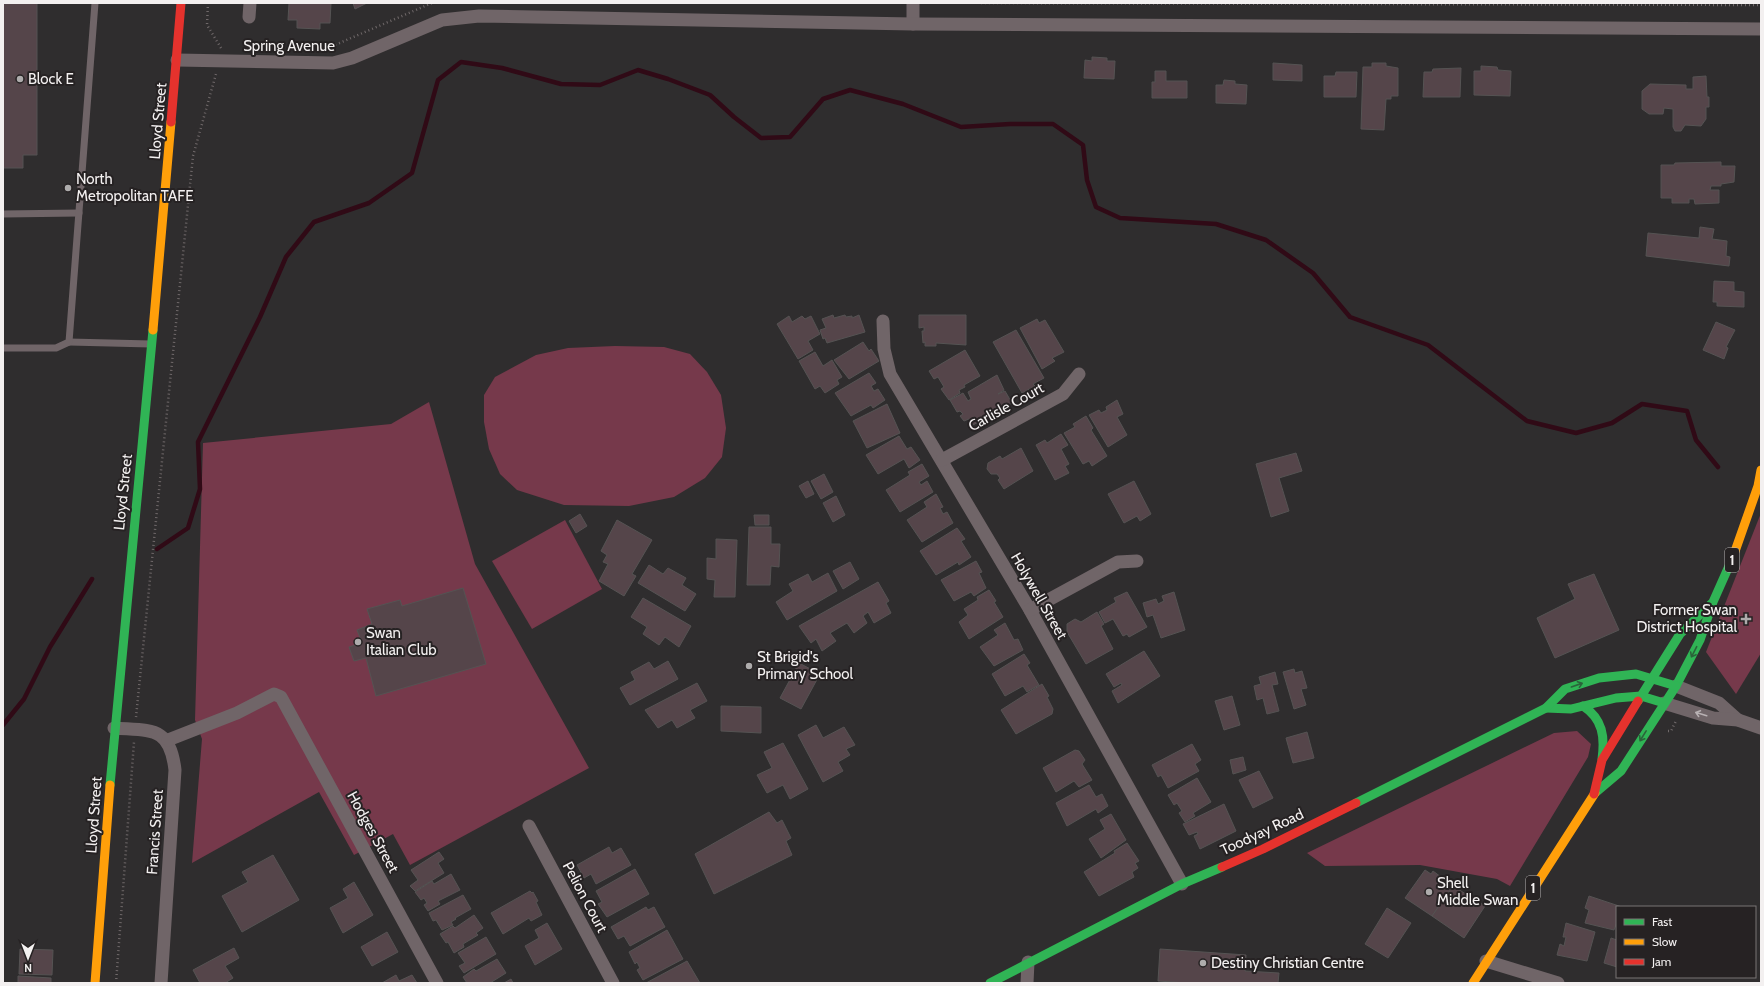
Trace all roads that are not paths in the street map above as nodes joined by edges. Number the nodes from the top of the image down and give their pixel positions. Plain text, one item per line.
1 (95, 3) edge
2 (182, 3) edge
3 (250, 3) edge
4 (913, 3) edge
5 (479, 9) edge
6 (249, 17) dead end
7 (913, 24) junction
8 (1761, 29) edge
9 (177, 60) junction
10 (80, 213) junction
11 (3, 214) edge
12 (882, 321) dead end
13 (69, 342) junction
14 (152, 344) junction
15 (3, 348) edge
16 (1080, 374) dead end
17 (942, 460) junction
18 (1761, 470) edge
19 (1137, 561) dead end
20 (1713, 602) junction
21 (1030, 610) junction
22 (1652, 678) junction
23 (1676, 686) junction
24 (1640, 696) junction
25 (1664, 703) junction
26 (1583, 706) junction
27 (1546, 708) junction
28 (1738, 720) junction
29 (114, 728) junction
30 (1761, 728) edge
31 (168, 740) junction
32 (1602, 760) junction
33 (1594, 794) junction
34 (529, 826) dead end
35 (1182, 884) junction
36 (1028, 962) junction
37 (1486, 962) junction
38 (95, 983) edge
39 (161, 983) edge
40 (437, 983) edge
41 (613, 983) edge
42 (990, 983) edge
43 (1027, 983) edge
44 (1473, 983) edge
45 (1558, 983) edge

1 - 10 lane
2 - 9 main road, Lloyd Street
3 - 6 street
4 - 7 street
5 - 7 street, Spring Avenue
5 - 9 street, Spring Avenue
7 - 8 street, Spring Avenue
9 - 14 main road, Lloyd Street
10 - 11 lane
10 - 13 lane
12 - 17 street, Holywell Street
13 - 14 lane
13 - 15 lane
14 - 29 main road, Lloyd Street
16 - 17 street, Carlisle Court
17 - 21 street, Holywell Street
18 - 20 main road, 1
19 - 21 street
20 - 22 main road, 1
20 -> 23 main road, 1
21 - 35 street, Holywell Street
22 - 23 main road, Toodyay Road
22 - 24 main road, 1
27 -> 22 main road, Toodyay Road
23 - 25 main road, 1
23 - 28 street
24 - 25 main road, Toodyay Road
24 - 26 main road, Toodyay Road
24 - 32 main road, 1
28 -> 25 street
25 -> 33 main road, 1
26 - 27 main road, Toodyay Road
26 - 32 main road
27 - 35 main road, Toodyay Road
28 - 30 street
29 - 31 street
29 - 38 main road, Lloyd Street
31 - 39 street, Francis Street
31 - 40 street, Hodges Street
32 - 33 main road, 1
33 - 37 main road, 1
34 - 41 street, Pelion Court
35 - 36 main road, Toodyay Road
36 - 42 main road, Toodyay Road
36 - 43 street
37 - 44 main road, 1
37 - 45 street

